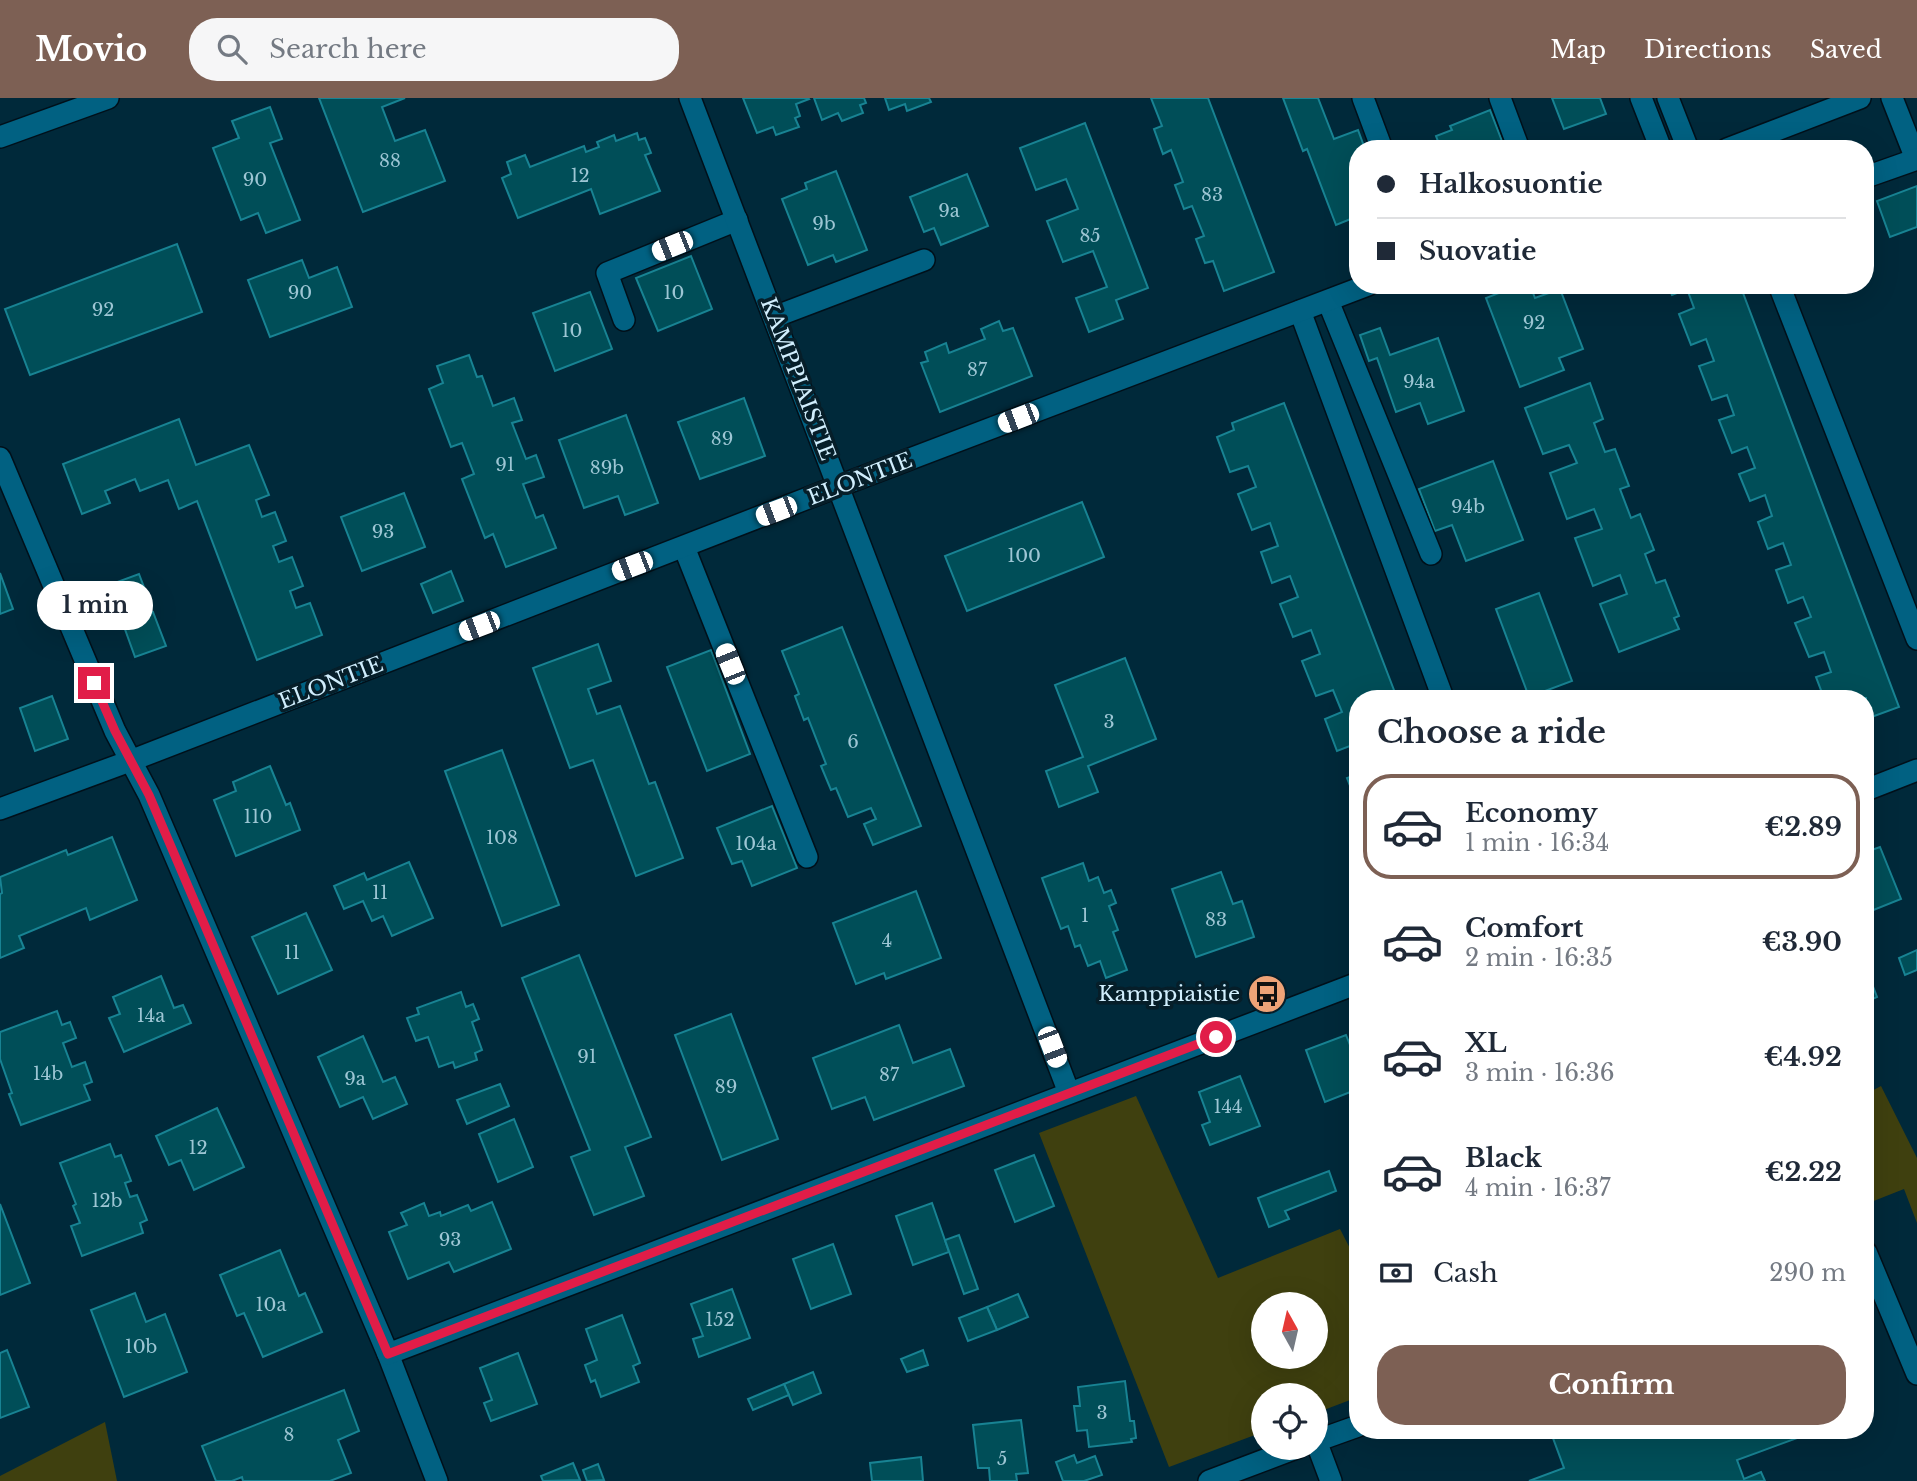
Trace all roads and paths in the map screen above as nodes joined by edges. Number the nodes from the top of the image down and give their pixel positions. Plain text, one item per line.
1 (108, 98) edge
2 (691, 98) edge
3 (1363, 98) edge
4 (1500, 98) edge
5 (1641, 98) edge
6 (1668, 98) edge
7 (1860, 98) edge
8 (1892, 98) edge
9 (0, 137) edge
10 (1379, 140) edge
11 (1516, 140) edge
12 (1657, 140) edge
13 (1684, 140) edge
14 (1750, 140) edge
15 (1916, 159) edge
16 (1874, 174) edge
17 (737, 220) junction
18 (925, 260) dead end
19 (1349, 293) edge
20 (1783, 294) edge
21 (1328, 301) junction
22 (1300, 312) junction
23 (774, 317) junction
24 (624, 320) dead end
25 (0, 458) edge
26 (839, 486) junction
27 (684, 547) junction
28 (1431, 554) dead end
29 (1917, 639) edge
30 (1440, 690) edge
31 (130, 761) junction
32 (1917, 770) edge
33 (1874, 787) edge
34 (0, 809) edge
35 (807, 857) dead end
36 (1349, 986) edge
37 (1069, 1093) junction
38 (1874, 1271) edge
39 (388, 1354) junction
40 (1917, 1374) edge
41 (1349, 1429) edge
42 (1328, 1437) edge
43 (1265, 1460) edge
44 (1323, 1460) edge
45 (437, 1481) edge
46 (1209, 1481) edge
47 (1331, 1481) edge

1 - 9 street
2 - 17 street, KAMPPIAISTIE
3 - 10 street
4 - 11 street
5 - 12 street
6 - 13 street
7 - 14 street
8 - 15 street
15 - 16 street
17 - 23 street, KAMPPIAISTIE
17 - 24 street
18 - 23 street
19 - 21 street, ELONTIE
20 - 29 street
21 - 22 street, ELONTIE
21 - 28 street
22 - 26 street, ELONTIE
22 - 30 street
23 - 26 street, KAMPPIAISTIE
25 - 31 street
26 - 27 street, ELONTIE
26 - 37 street, KAMPPIAISTIE
27 - 31 street, ELONTIE
27 - 35 street
31 - 34 street, ELONTIE
31 - 39 street
32 - 33 street
36 - 37 street
37 - 39 street
38 - 40 street
39 - 45 street
41 - 42 street
43 - 46 street
44 - 47 street

